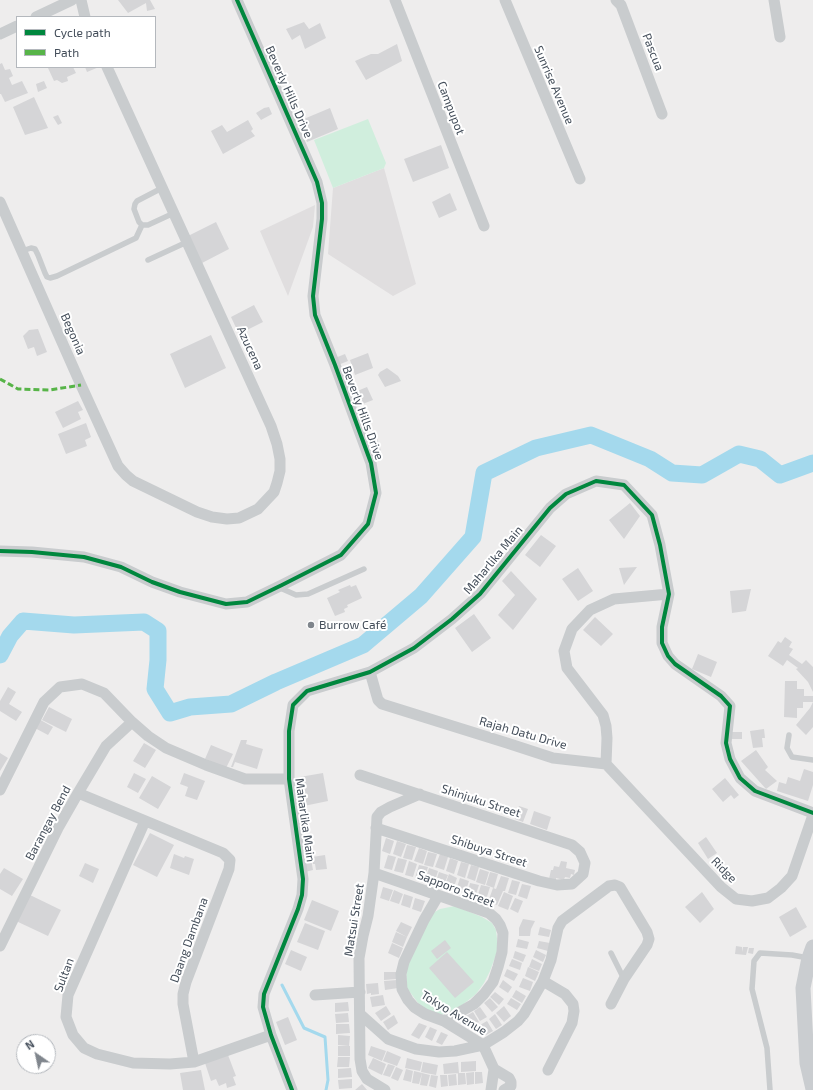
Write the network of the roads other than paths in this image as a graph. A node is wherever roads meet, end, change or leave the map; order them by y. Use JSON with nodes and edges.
{"nodes":[{"id":1,"x":72,"y":0,"type":"edge"},
{"id":2,"x":81,"y":0,"type":"edge"},
{"id":3,"x":237,"y":0,"type":"edge"},
{"id":4,"x":395,"y":0,"type":"edge"},
{"id":5,"x":616,"y":0,"type":"edge"},
{"id":6,"x":774,"y":0,"type":"edge"},
{"id":7,"x":509,"y":1,"type":"edge"},
{"id":8,"x":38,"y":16,"type":"edge"},
{"id":9,"x":85,"y":16,"type":"edge"},
{"id":10,"x":16,"y":26,"type":"edge"},
{"id":11,"x":0,"y":34,"type":"edge"},
{"id":12,"x":780,"y":37,"type":"dead end"},
{"id":13,"x":107,"y":68,"type":"edge"},
{"id":14,"x":662,"y":114,"type":"dead end"},
{"id":15,"x":580,"y":179,"type":"dead end"},
{"id":16,"x":162,"y":188,"type":"junction"},
{"id":17,"x":0,"y":202,"type":"edge"},
{"id":18,"x":174,"y":213,"type":"junction"},
{"id":19,"x":142,"y":224,"type":"junction"},
{"id":20,"x":484,"y":226,"type":"dead end"},
{"id":21,"x":187,"y":242,"type":"junction"},
{"id":22,"x":22,"y":251,"type":"junction"},
{"id":23,"x":148,"y":260,"type":"dead end"},
{"id":24,"x":126,"y":475,"type":"joint"},
{"id":25,"x":0,"y":551,"type":"edge"},
{"id":26,"x":364,"y":570,"type":"dead end"},
{"id":27,"x":278,"y":587,"type":"junction"},
{"id":28,"x":669,"y":594,"type":"junction"},
{"id":29,"x":370,"y":672,"type":"junction"},
{"id":30,"x":132,"y":722,"type":"junction"},
{"id":31,"x":789,"y":735,"type":"dead end"},
{"id":32,"x":813,"y":760,"type":"edge"},
{"id":33,"x":606,"y":764,"type":"junction"},
{"id":34,"x":360,"y":775,"type":"dead end"},
{"id":35,"x":289,"y":779,"type":"junction"},
{"id":36,"x":0,"y":790,"type":"edge"},
{"id":37,"x":78,"y":793,"type":"junction"},
{"id":38,"x":420,"y":794,"type":"junction"},
{"id":39,"x":813,"y":814,"type":"edge"},
{"id":40,"x":145,"y":821,"type":"junction"},
{"id":41,"x":376,"y":828,"type":"junction"},
{"id":42,"x":585,"y":864,"type":"joint"},
{"id":43,"x":374,"y":873,"type":"junction"},
{"id":44,"x":438,"y":896,"type":"junction"},
{"id":45,"x":0,"y":946,"type":"edge"},
{"id":46,"x":611,"y":953,"type":"dead end"},
{"id":47,"x":811,"y":953,"type":"edge"},
{"id":48,"x":624,"y":979,"type":"junction"},
{"id":49,"x":543,"y":981,"type":"junction"},
{"id":50,"x":360,"y":992,"type":"junction"},
{"id":51,"x":315,"y":995,"type":"dead end"},
{"id":52,"x":611,"y":1004,"type":"dead end"},
{"id":53,"x":360,"y":1014,"type":"junction"},
{"id":54,"x":444,"y":1021,"type":"junction"},
{"id":55,"x":271,"y":1035,"type":"junction"},
{"id":56,"x":483,"y":1045,"type":"junction"},
{"id":57,"x":194,"y":1062,"type":"junction"},
{"id":58,"x":494,"y":1069,"type":"junction"},
{"id":59,"x":548,"y":1070,"type":"dead end"},
{"id":60,"x":813,"y":1089,"type":"edge"},
{"id":61,"x":292,"y":1090,"type":"edge"},
{"id":62,"x":385,"y":1090,"type":"edge"},
{"id":63,"x":491,"y":1090,"type":"edge"},
{"id":64,"x":504,"y":1090,"type":"edge"},
{"id":65,"x":770,"y":1090,"type":"edge"}],
"edges":[{"from":1,"to":8,"type":"street"},
{"from":2,"to":9,"type":"street"},
{"from":3,"to":27,"type":"street","name":"Beverly Hills Drive"},
{"from":4,"to":20,"type":"street","name":"Campupot"},
{"from":5,"to":14,"type":"street","name":"Pascua"},
{"from":6,"to":12,"type":"street"},
{"from":7,"to":15,"type":"street","name":"Sunrise Avenue"},
{"from":10,"to":11,"type":"street"},
{"from":13,"to":16,"type":"street","name":"Azucena"},
{"from":16,"to":18,"type":"street","name":"Azucena"},
{"from":16,"to":19,"type":"lane"},
{"from":17,"to":22,"type":"street","name":"Begonia"},
{"from":18,"to":19,"type":"lane"},
{"from":18,"to":21,"type":"street","name":"Azucena"},
{"from":19,"to":22,"type":"lane"},
{"from":21,"to":23,"type":"lane"},
{"from":21,"to":24,"type":"street","name":"Azucena"},
{"from":22,"to":24,"type":"street","name":"Begonia"},
{"from":25,"to":27,"type":"street","name":"Beverly Hills Drive"},
{"from":26,"to":27,"type":"lane"},
{"from":28,"to":29,"type":"street","name":"Maharlika Main"},
{"from":28,"to":33,"type":"street"},
{"from":28,"to":39,"type":"street","name":"Maharlika Main"},
{"from":29,"to":33,"type":"street","name":"Rajah Datu Drive"},
{"from":29,"to":35,"type":"street","name":"Maharlika Main"},
{"from":30,"to":35,"type":"street"},
{"from":30,"to":36,"type":"street"},
{"from":30,"to":37,"type":"street","name":"Barangay Bend"},
{"from":31,"to":32,"type":"lane"},
{"from":33,"to":39,"type":"street","name":"Ridge"},
{"from":34,"to":38,"type":"street","name":"Shinjuku Street"},
{"from":35,"to":55,"type":"street","name":"Maharlika Main"},
{"from":37,"to":40,"type":"street"},
{"from":37,"to":45,"type":"street","name":"Barangay Bend"},
{"from":38,"to":41,"type":"street","name":"Matsui Street"},
{"from":38,"to":42,"type":"street","name":"Shinjuku Street"},
{"from":40,"to":57,"type":"street","name":"Daang Dambana"},
{"from":40,"to":57,"type":"street","name":"Sultan"},
{"from":41,"to":42,"type":"street","name":"Shibuya Street"},
{"from":41,"to":43,"type":"street","name":"Matsui Street"},
{"from":43,"to":44,"type":"street","name":"Sapporo Street"},
{"from":43,"to":50,"type":"street","name":"Matsui Street"},
{"from":44,"to":54,"type":"street","name":"Tokyo Avenue"},
{"from":44,"to":54,"type":"street","name":"Sapporo Street"},
{"from":46,"to":48,"type":"lane"},
{"from":47,"to":60,"type":"main road"},
{"from":47,"to":65,"type":"lane"},
{"from":48,"to":49,"type":"street"},
{"from":48,"to":52,"type":"street"},
{"from":49,"to":56,"type":"street"},
{"from":49,"to":59,"type":"street"},
{"from":50,"to":51,"type":"street"},
{"from":50,"to":53,"type":"street","name":"Matsui Street"},
{"from":53,"to":56,"type":"street"},
{"from":53,"to":62,"type":"street","name":"Matsui Street"},
{"from":54,"to":56,"type":"street","name":"Tokyo Avenue"},
{"from":55,"to":57,"type":"street","name":"Sultan"},
{"from":55,"to":61,"type":"street","name":"Maharlika Main"},
{"from":56,"to":58,"type":"street","name":"Tokyo Avenue"},
{"from":58,"to":63,"type":"street"},
{"from":58,"to":64,"type":"street"}]}
